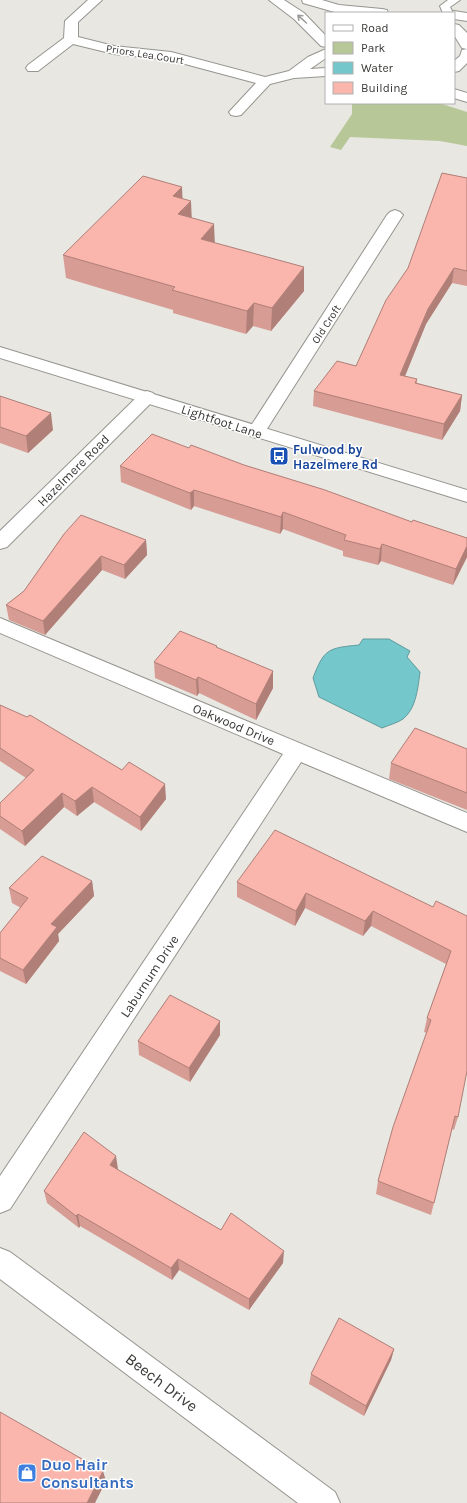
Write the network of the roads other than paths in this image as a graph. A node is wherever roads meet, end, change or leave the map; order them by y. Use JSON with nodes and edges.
{"nodes":[{"id":1,"x":96,"y":0,"type":"edge"},
{"id":2,"x":275,"y":0,"type":"edge"},
{"id":3,"x":308,"y":0,"type":"edge"},
{"id":4,"x":455,"y":0,"type":"edge"},
{"id":5,"x":371,"y":12,"type":"edge"},
{"id":6,"x":448,"y":12,"type":"edge"},
{"id":7,"x":455,"y":15,"type":"edge"},
{"id":8,"x":467,"y":17,"type":"edge"},
{"id":9,"x":455,"y":29,"type":"edge"},
{"id":10,"x":72,"y":39,"type":"junction"},
{"id":11,"x":325,"y":42,"type":"edge"},
{"id":12,"x":467,"y":52,"type":"edge"},
{"id":13,"x":325,"y":54,"type":"edge"},
{"id":14,"x":455,"y":67,"type":"edge"},
{"id":15,"x":33,"y":68,"type":"dead end"},
{"id":16,"x":325,"y":72,"type":"edge"},
{"id":17,"x":294,"y":74,"type":"junction"},
{"id":18,"x":467,"y":75,"type":"edge"},
{"id":19,"x":265,"y":81,"type":"junction"},
{"id":20,"x":455,"y":93,"type":"edge"},
{"id":21,"x":467,"y":98,"type":"edge"},
{"id":22,"x":236,"y":112,"type":"dead end"},
{"id":23,"x":395,"y":215,"type":"dead end"},
{"id":24,"x":0,"y":352,"type":"edge"},
{"id":25,"x":146,"y":397,"type":"junction"},
{"id":26,"x":256,"y":432,"type":"junction"},
{"id":27,"x":467,"y":496,"type":"edge"},
{"id":28,"x":0,"y":542,"type":"edge"},
{"id":29,"x":0,"y":625,"type":"edge"},
{"id":30,"x":297,"y":751,"type":"junction"},
{"id":31,"x":467,"y":823,"type":"edge"},
{"id":32,"x":0,"y":1200,"type":"edge"},
{"id":33,"x":0,"y":1262,"type":"edge"},
{"id":34,"x":324,"y":1503,"type":"edge"}],
"edges":[{"from":1,"to":10,"type":"street"},
{"from":11,"to":2,"type":"street","one_way":true},
{"from":3,"to":5,"type":"street"},
{"from":4,"to":6,"type":"lane"},
{"from":7,"to":8,"type":"street"},
{"from":9,"to":12,"type":"street"},
{"from":10,"to":15,"type":"street"},
{"from":10,"to":19,"type":"street","name":"Priors Lea Court"},
{"from":12,"to":14,"type":"street"},
{"from":12,"to":18,"type":"street"},
{"from":13,"to":17,"type":"street","name":"Priors Lea Court"},
{"from":16,"to":17,"type":"street","name":"Priors Lea Court"},
{"from":17,"to":19,"type":"street","name":"Priors Lea Court"},
{"from":19,"to":22,"type":"street"},
{"from":20,"to":21,"type":"street"},
{"from":23,"to":26,"type":"street","name":"Old Croft"},
{"from":24,"to":25,"type":"street","name":"Lightfoot Lane"},
{"from":25,"to":26,"type":"street","name":"Lightfoot Lane"},
{"from":25,"to":28,"type":"street","name":"Hazelmere Road"},
{"from":26,"to":27,"type":"street","name":"Lightfoot Lane"},
{"from":29,"to":30,"type":"street","name":"Oakwood Drive"},
{"from":30,"to":31,"type":"street","name":"Oakwood Drive"},
{"from":30,"to":32,"type":"street","name":"Laburnum Drive"},
{"from":33,"to":34,"type":"street","name":"Beech Drive"}]}
